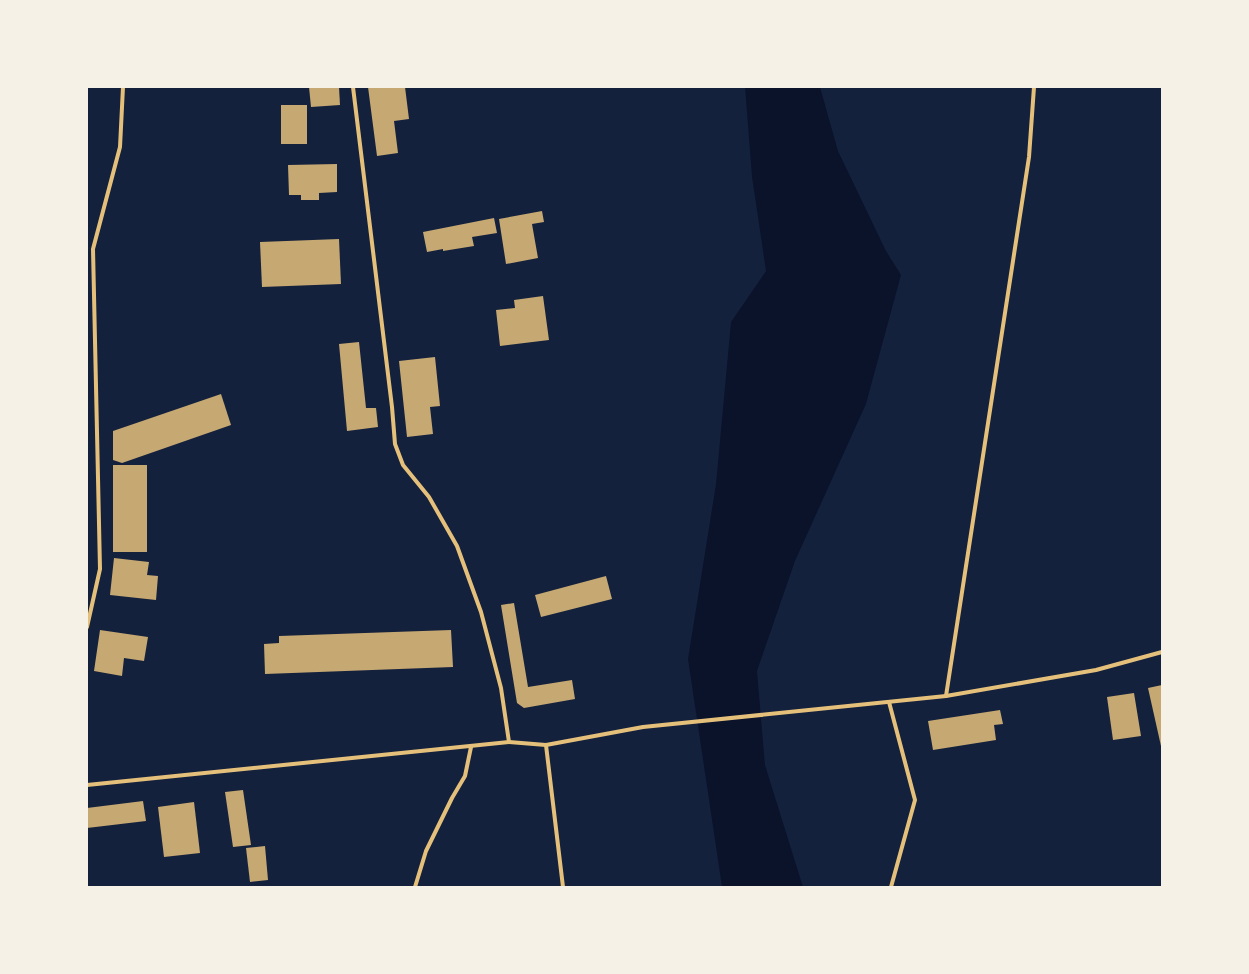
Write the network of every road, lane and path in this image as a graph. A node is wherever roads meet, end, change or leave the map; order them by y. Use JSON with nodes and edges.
{"nodes":[{"id":1,"x":123,"y":87,"type":"edge"},
{"id":2,"x":353,"y":87,"type":"edge"},
{"id":3,"x":1034,"y":87,"type":"edge"},
{"id":4,"x":87,"y":627,"type":"edge"},
{"id":5,"x":1162,"y":652,"type":"edge"},
{"id":6,"x":946,"y":696,"type":"junction"},
{"id":7,"x":889,"y":702,"type":"junction"},
{"id":8,"x":509,"y":742,"type":"junction"},
{"id":9,"x":546,"y":744,"type":"junction"},
{"id":10,"x":471,"y":747,"type":"junction"},
{"id":11,"x":87,"y":785,"type":"edge"},
{"id":12,"x":415,"y":887,"type":"edge"},
{"id":13,"x":563,"y":887,"type":"edge"},
{"id":14,"x":891,"y":887,"type":"edge"}],
"edges":[{"from":1,"to":4,"type":"street"},
{"from":2,"to":8,"type":"street"},
{"from":3,"to":6,"type":"street"},
{"from":5,"to":6,"type":"street"},
{"from":6,"to":7,"type":"street"},
{"from":7,"to":9,"type":"street"},
{"from":7,"to":14,"type":"street"},
{"from":8,"to":9,"type":"street"},
{"from":8,"to":10,"type":"street"},
{"from":9,"to":13,"type":"street"},
{"from":10,"to":11,"type":"street"},
{"from":10,"to":12,"type":"street"}]}
